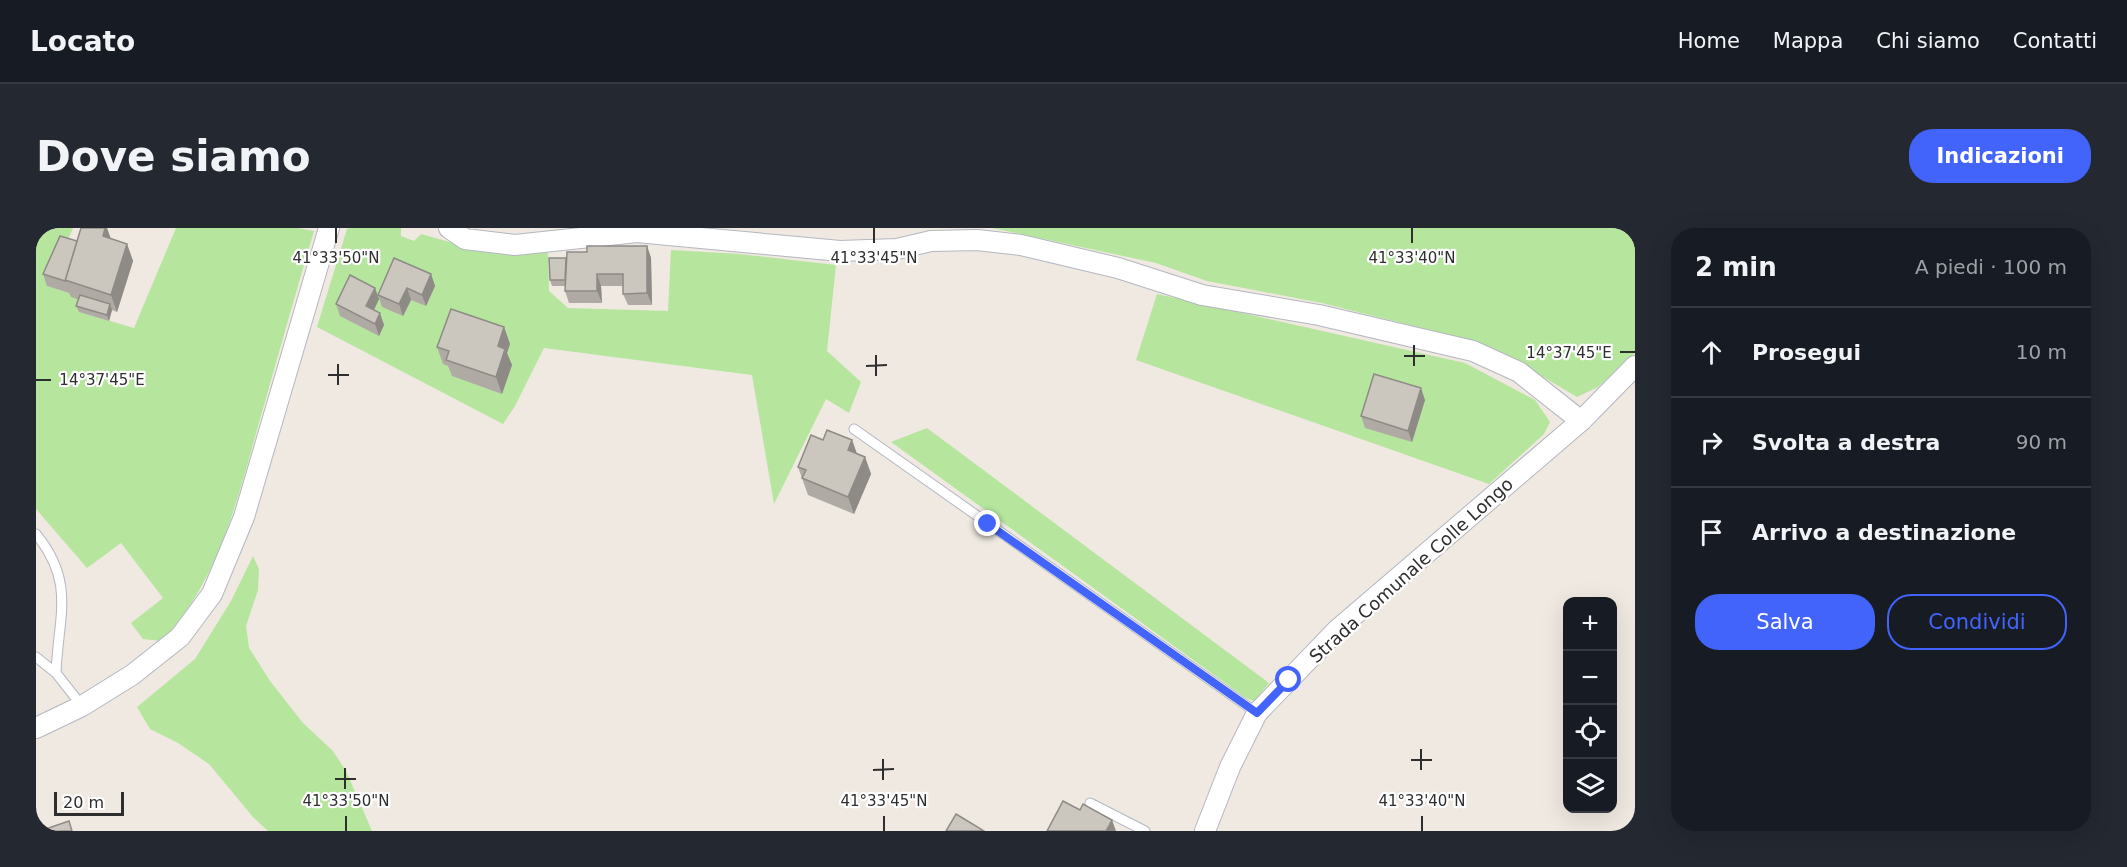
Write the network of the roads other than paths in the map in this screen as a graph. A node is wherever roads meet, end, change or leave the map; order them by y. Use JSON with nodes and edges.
{"nodes":[{"id":1,"x":328,"y":228,"type":"edge"},
{"id":2,"x":449,"y":228,"type":"edge"},
{"id":3,"x":1635,"y":366,"type":"edge"},
{"id":4,"x":1581,"y":421,"type":"junction"},
{"id":5,"x":854,"y":429,"type":"dead end"},
{"id":6,"x":36,"y":534,"type":"edge"},
{"id":7,"x":36,"y":657,"type":"edge"},
{"id":8,"x":56,"y":673,"type":"junction"},
{"id":9,"x":82,"y":706,"type":"junction"},
{"id":10,"x":1257,"y":713,"type":"junction"},
{"id":11,"x":36,"y":728,"type":"edge"},
{"id":12,"x":1090,"y":803,"type":"dead end"},
{"id":13,"x":1145,"y":831,"type":"edge"},
{"id":14,"x":1205,"y":831,"type":"edge"}],
"edges":[{"from":1,"to":9,"type":"street"},
{"from":2,"to":4,"type":"street"},
{"from":3,"to":4,"type":"street","name":"Strada Comunale Colle Longo"},
{"from":4,"to":10,"type":"street","name":"Strada Comunale Colle Longo"},
{"from":5,"to":10,"type":"lane"},
{"from":6,"to":8,"type":"lane"},
{"from":7,"to":8,"type":"lane"},
{"from":8,"to":9,"type":"lane"},
{"from":9,"to":11,"type":"street"},
{"from":10,"to":14,"type":"street","name":"Strada Comunale Colle Longo"},
{"from":12,"to":13,"type":"lane"}]}
